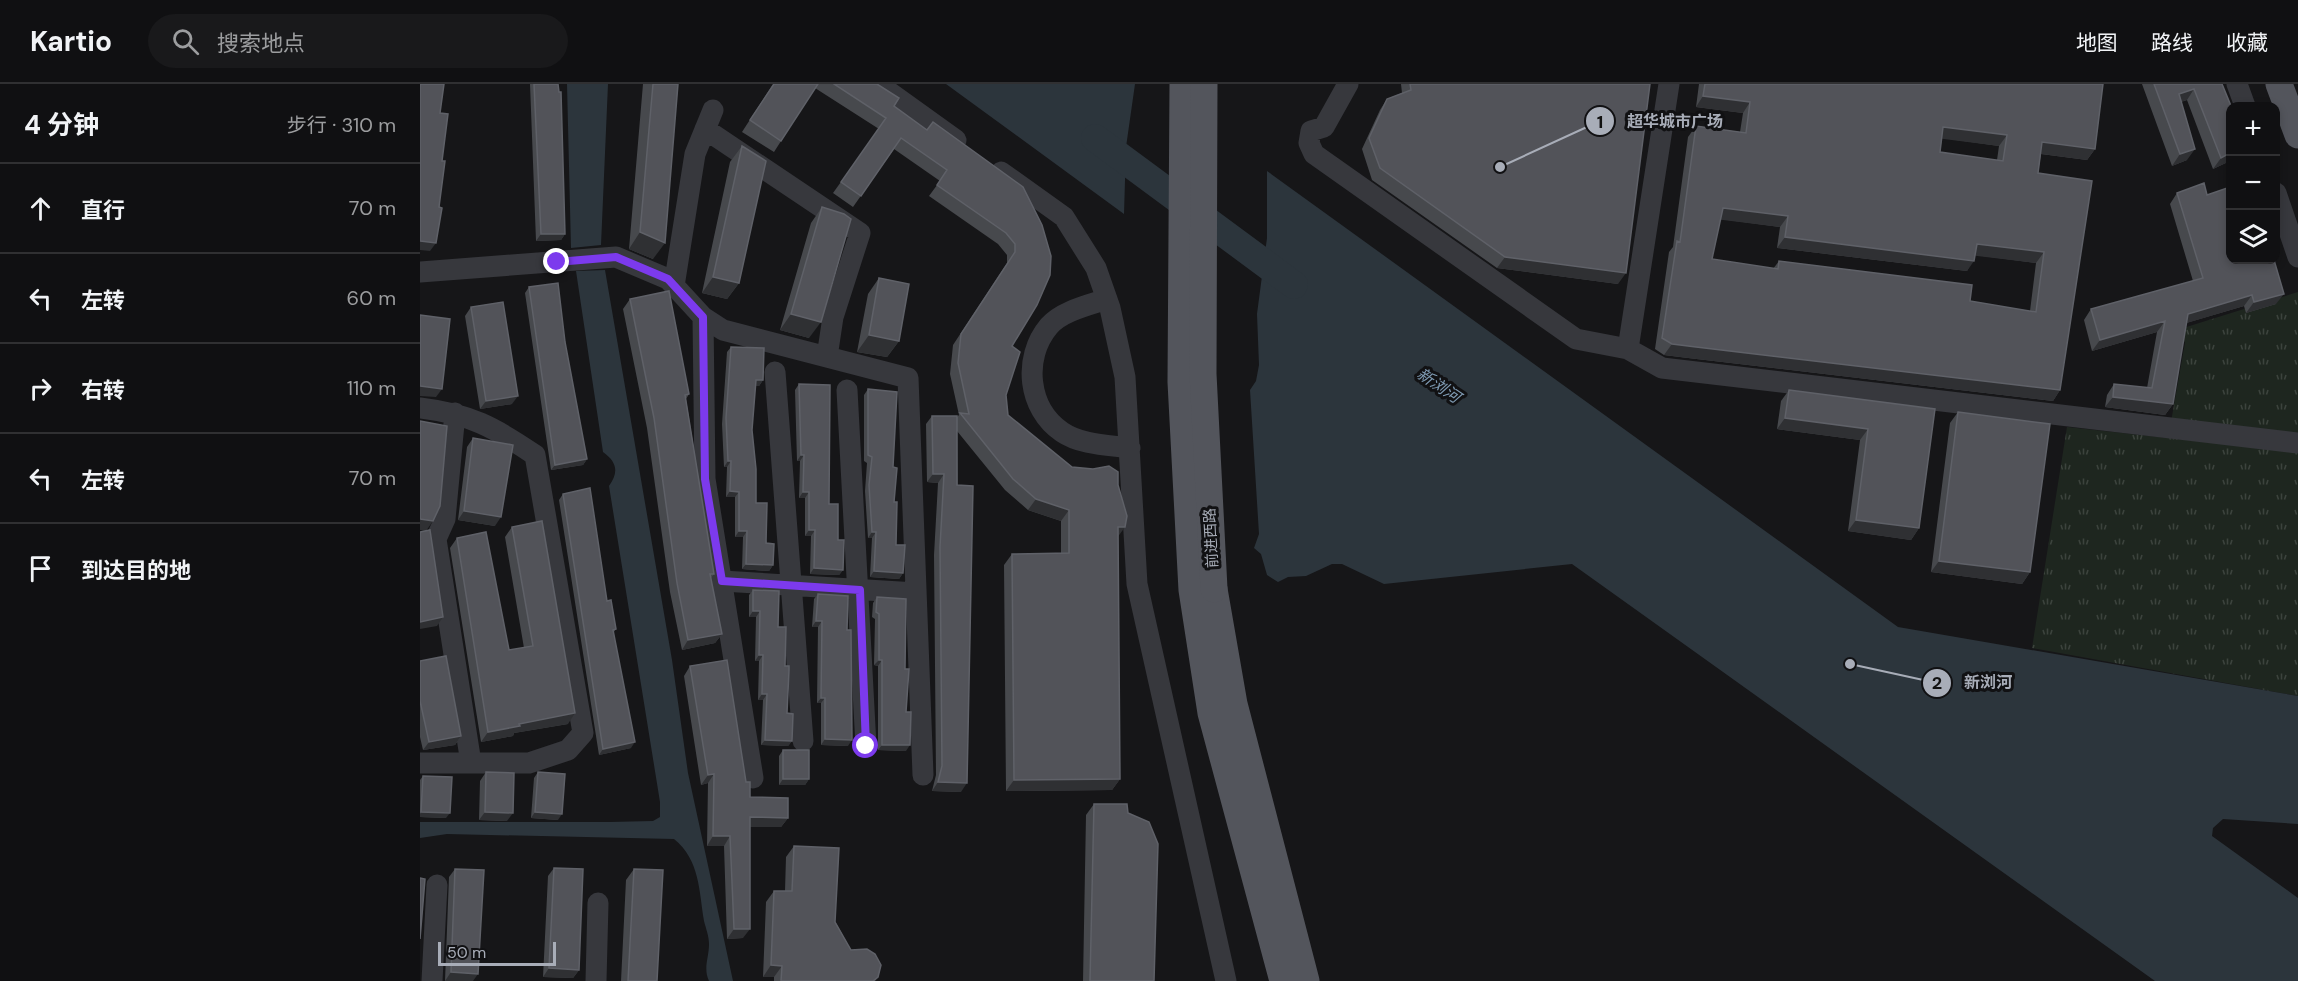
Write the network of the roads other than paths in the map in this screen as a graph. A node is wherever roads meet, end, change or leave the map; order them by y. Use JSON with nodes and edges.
{"nodes":[{"id":1,"x":878,"y":84,"type":"edge"},
{"id":2,"x":1183,"y":84,"type":"edge"},
{"id":3,"x":1204,"y":84,"type":"edge"},
{"id":4,"x":1348,"y":84,"type":"edge"},
{"id":5,"x":1669,"y":84,"type":"edge"},
{"id":6,"x":2237,"y":84,"type":"edge"},
{"id":7,"x":2279,"y":84,"type":"edge"},
{"id":8,"x":2244,"y":102,"type":"edge"},
{"id":9,"x":2298,"y":135,"type":"edge"},
{"id":10,"x":2280,"y":205,"type":"edge"},
{"id":11,"x":2298,"y":257,"type":"edge"},
{"id":12,"x":420,"y":272,"type":"edge"},
{"id":13,"x":674,"y":286,"type":"junction"},
{"id":14,"x":1107,"y":299,"type":"junction"},
{"id":15,"x":703,"y":317,"type":"junction"},
{"id":16,"x":1628,"y":349,"type":"junction"},
{"id":17,"x":827,"y":357,"type":"junction"},
{"id":18,"x":775,"y":372,"type":"dead end"},
{"id":19,"x":847,"y":390,"type":"dead end"},
{"id":20,"x":420,"y":408,"type":"edge"},
{"id":21,"x":455,"y":412,"type":"junction"},
{"id":22,"x":2298,"y":442,"type":"edge"},
{"id":23,"x":1130,"y":448,"type":"junction"},
{"id":24,"x":722,"y":581,"type":"junction"},
{"id":25,"x":790,"y":585,"type":"junction"},
{"id":26,"x":1203,"y":589,"type":"junction"},
{"id":27,"x":860,"y":590,"type":"junction"},
{"id":28,"x":916,"y":593,"type":"junction"},
{"id":29,"x":803,"y":741,"type":"dead end"},
{"id":30,"x":866,"y":746,"type":"dead end"},
{"id":31,"x":420,"y":763,"type":"edge"},
{"id":32,"x":471,"y":763,"type":"junction"},
{"id":33,"x":924,"y":775,"type":"dead end"},
{"id":34,"x":753,"y":778,"type":"dead end"},
{"id":35,"x":437,"y":885,"type":"dead end"},
{"id":36,"x":598,"y":903,"type":"dead end"},
{"id":37,"x":432,"y":981,"type":"edge"},
{"id":38,"x":596,"y":981,"type":"edge"},
{"id":39,"x":1226,"y":981,"type":"edge"},
{"id":40,"x":1283,"y":981,"type":"edge"},
{"id":41,"x":1306,"y":981,"type":"edge"}],
"edges":[{"from":1,"to":14,"type":"street"},
{"from":2,"to":26,"type":"main road","name":"前进西路"},
{"from":3,"to":26,"type":"main road","name":"前进西路","bridge":true},
{"from":4,"to":16,"type":"street"},
{"from":5,"to":16,"type":"street"},
{"from":6,"to":8,"type":"street"},
{"from":7,"to":9,"type":"main road"},
{"from":10,"to":11,"type":"street"},
{"from":12,"to":13,"type":"street"},
{"from":13,"to":15,"type":"street"},
{"from":13,"to":17,"type":"street"},
{"from":14,"to":23,"type":"street"},
{"from":14,"to":23,"type":"street"},
{"from":15,"to":17,"type":"street"},
{"from":15,"to":24,"type":"street"},
{"from":16,"to":22,"type":"street"},
{"from":17,"to":28,"type":"street"},
{"from":18,"to":25,"type":"street"},
{"from":19,"to":27,"type":"street"},
{"from":20,"to":21,"type":"street"},
{"from":21,"to":32,"type":"street"},
{"from":21,"to":32,"type":"street"},
{"from":23,"to":39,"type":"street"},
{"from":24,"to":25,"type":"street"},
{"from":24,"to":34,"type":"street"},
{"from":25,"to":27,"type":"street"},
{"from":25,"to":29,"type":"street"},
{"from":26,"to":40,"type":"main road","name":"前进西路"},
{"from":26,"to":41,"type":"main road","name":"前进西路"},
{"from":27,"to":28,"type":"street"},
{"from":27,"to":30,"type":"street"},
{"from":28,"to":33,"type":"street"},
{"from":31,"to":32,"type":"street"},
{"from":35,"to":37,"type":"street"},
{"from":36,"to":38,"type":"street"}]}
